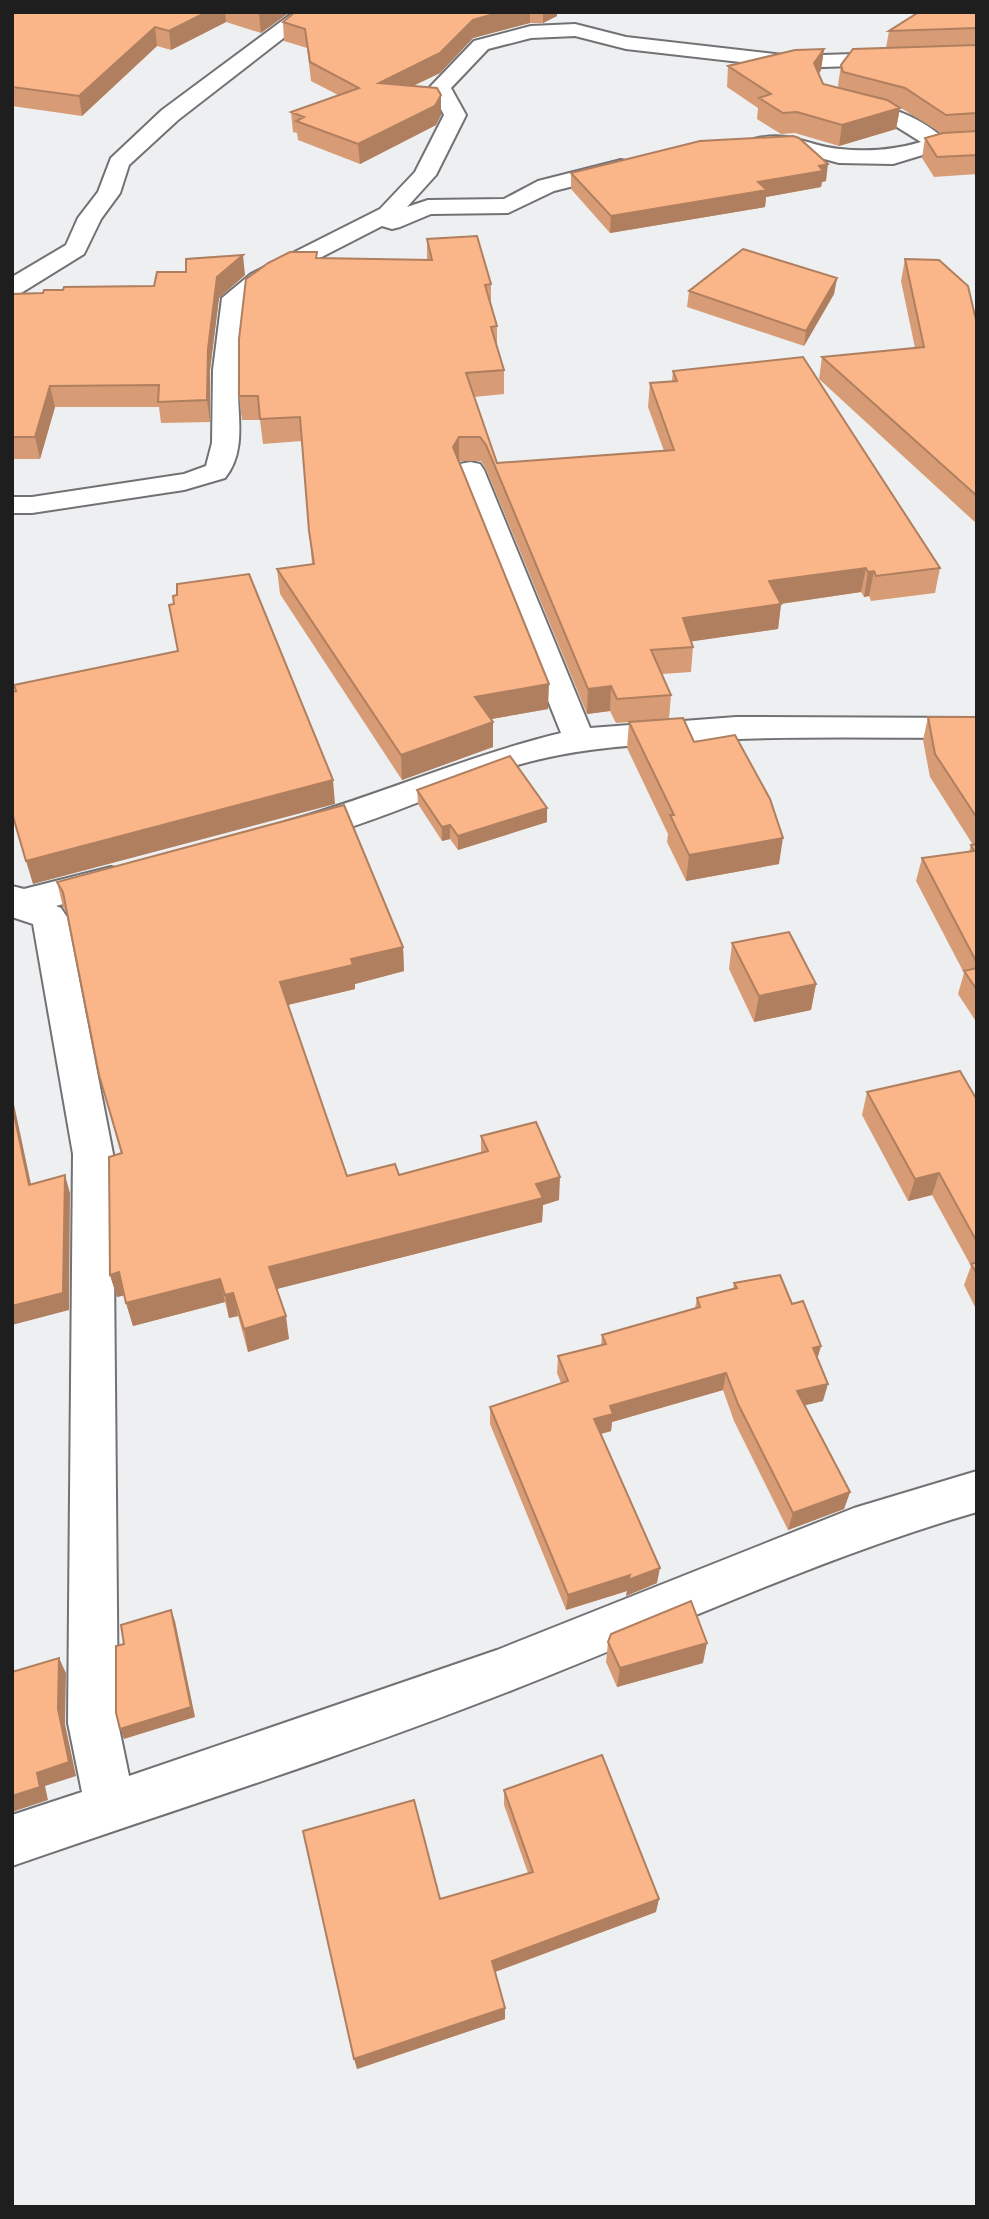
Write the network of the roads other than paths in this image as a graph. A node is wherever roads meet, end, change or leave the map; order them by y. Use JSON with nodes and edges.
{"nodes":[{"id":1,"x":307,"y":12,"type":"edge"},
{"id":2,"x":571,"y":21,"type":"edge"},
{"id":3,"x":977,"y":56,"type":"edge"},
{"id":4,"x":843,"y":61,"type":"junction"},
{"id":5,"x":977,"y":141,"type":"edge"},
{"id":6,"x":937,"y":144,"type":"junction"},
{"id":7,"x":737,"y":147,"type":"edge"},
{"id":8,"x":638,"y":163,"type":"edge"},
{"id":9,"x":379,"y":219,"type":"junction"},
{"id":10,"x":12,"y":288,"type":"edge"},
{"id":11,"x":470,"y":470,"type":"dead end"},
{"id":12,"x":12,"y":505,"type":"edge"},
{"id":13,"x":977,"y":729,"type":"edge"},
{"id":14,"x":579,"y":739,"type":"junction"},
{"id":15,"x":267,"y":838,"type":"edge"},
{"id":16,"x":136,"y":872,"type":"edge"},
{"id":17,"x":14,"y":902,"type":"edge"},
{"id":18,"x":977,"y":1492,"type":"edge"},
{"id":19,"x":110,"y":1807,"type":"junction"},
{"id":20,"x":12,"y":1841,"type":"edge"}],
"edges":[{"from":1,"to":10,"type":"street"},
{"from":2,"to":4,"type":"street"},
{"from":2,"to":9,"type":"street"},
{"from":3,"to":4,"type":"street"},
{"from":4,"to":6,"type":"street"},
{"from":5,"to":6,"type":"street"},
{"from":6,"to":7,"type":"street"},
{"from":8,"to":9,"type":"street"},
{"from":9,"to":12,"type":"street"},
{"from":11,"to":14,"type":"street"},
{"from":13,"to":14,"type":"street"},
{"from":14,"to":15,"type":"street"},
{"from":16,"to":17,"type":"street"},
{"from":17,"to":19,"type":"street"},
{"from":18,"to":19,"type":"street"},
{"from":19,"to":20,"type":"street"}]}
